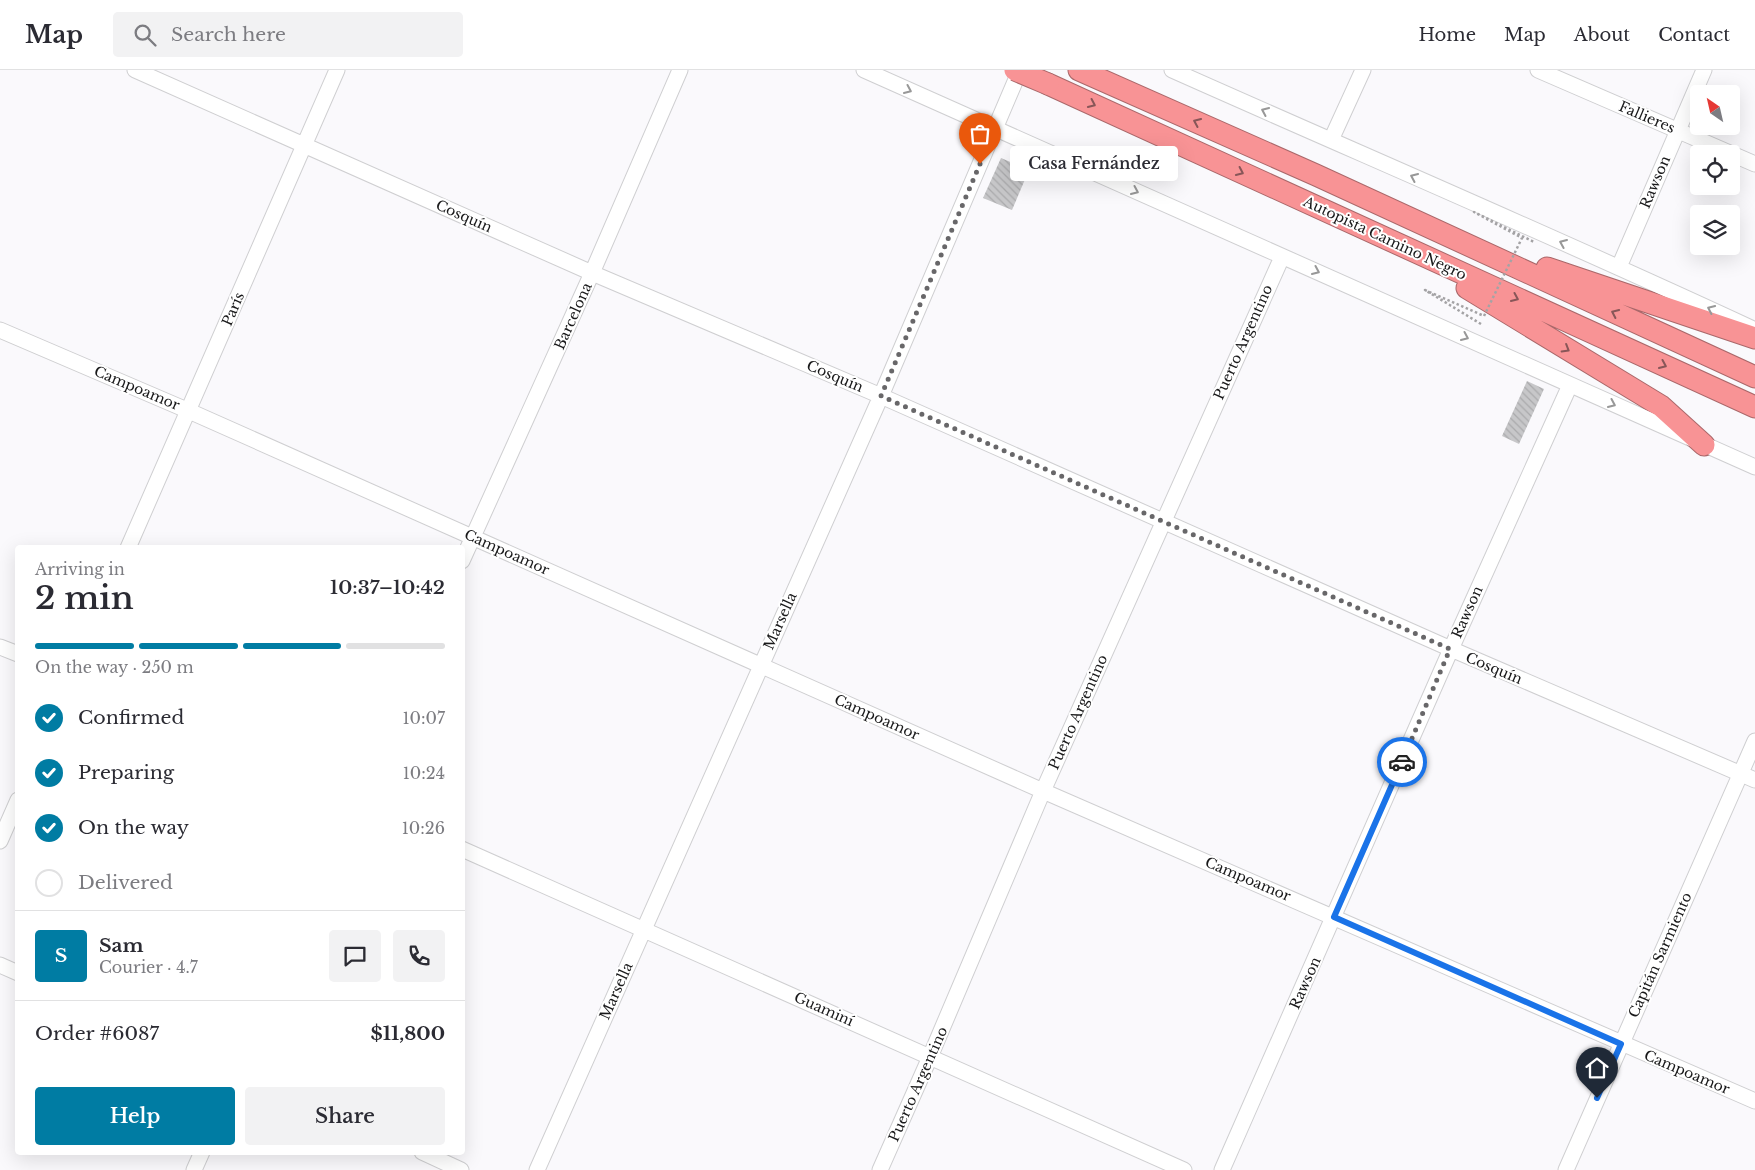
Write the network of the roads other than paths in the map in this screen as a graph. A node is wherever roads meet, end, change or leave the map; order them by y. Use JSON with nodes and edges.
{"nodes":[{"id":1,"x":135,"y":70,"type":"edge"},
{"id":2,"x":336,"y":70,"type":"edge"},
{"id":3,"x":680,"y":70,"type":"edge"},
{"id":4,"x":864,"y":70,"type":"edge"},
{"id":5,"x":1015,"y":70,"type":"edge"},
{"id":6,"x":1020,"y":70,"type":"edge"},
{"id":7,"x":1079,"y":70,"type":"edge"},
{"id":8,"x":1172,"y":70,"type":"edge"},
{"id":9,"x":1364,"y":70,"type":"edge"},
{"id":10,"x":1538,"y":70,"type":"edge"},
{"id":11,"x":1704,"y":70,"type":"edge"},
{"id":12,"x":995,"y":128,"type":"junction"},
{"id":13,"x":1678,"y":130,"type":"junction"},
{"id":14,"x":1331,"y":140,"type":"junction"},
{"id":15,"x":304,"y":144,"type":"junction"},
{"id":16,"x":1755,"y":164,"type":"edge"},
{"id":17,"x":1316,"y":175,"type":"junction"},
{"id":18,"x":1390,"y":241,"type":"junction"},
{"id":19,"x":1282,"y":257,"type":"junction"},
{"id":20,"x":1619,"y":267,"type":"junction"},
{"id":21,"x":592,"y":273,"type":"junction"},
{"id":22,"x":0,"y":330,"type":"edge"},
{"id":23,"x":1755,"y":330,"type":"edge"},
{"id":24,"x":1755,"y":338,"type":"edge"},
{"id":25,"x":1755,"y":377,"type":"edge"},
{"id":26,"x":1570,"y":385,"type":"junction"},
{"id":27,"x":881,"y":396,"type":"junction"},
{"id":28,"x":1755,"y":407,"type":"edge"},
{"id":29,"x":189,"y":411,"type":"junction"},
{"id":30,"x":1704,"y":444,"type":"junction"},
{"id":31,"x":1755,"y":467,"type":"edge"},
{"id":32,"x":1163,"y":520,"type":"junction"},
{"id":33,"x":473,"y":537,"type":"junction"},
{"id":34,"x":129,"y":545,"type":"edge"},
{"id":35,"x":465,"y":554,"type":"edge"},
{"id":36,"x":0,"y":647,"type":"edge"},
{"id":37,"x":1450,"y":649,"type":"junction"},
{"id":38,"x":15,"y":653,"type":"edge"},
{"id":39,"x":761,"y":665,"type":"junction"},
{"id":40,"x":1755,"y":741,"type":"edge"},
{"id":41,"x":1741,"y":774,"type":"junction"},
{"id":42,"x":1755,"y":780,"type":"edge"},
{"id":43,"x":1043,"y":791,"type":"junction"},
{"id":44,"x":15,"y":807,"type":"edge"},
{"id":45,"x":0,"y":841,"type":"edge"},
{"id":46,"x":465,"y":850,"type":"edge"},
{"id":47,"x":1334,"y":917,"type":"junction"},
{"id":48,"x":644,"y":928,"type":"junction"},
{"id":49,"x":0,"y":965,"type":"edge"},
{"id":50,"x":15,"y":972,"type":"edge"},
{"id":51,"x":1621,"y":1044,"type":"junction"},
{"id":52,"x":930,"y":1057,"type":"junction"},
{"id":53,"x":1755,"y":1101,"type":"edge"},
{"id":54,"x":201,"y":1155,"type":"edge"},
{"id":55,"x":428,"y":1155,"type":"edge"},
{"id":56,"x":194,"y":1170,"type":"edge"},
{"id":57,"x":461,"y":1170,"type":"edge"},
{"id":58,"x":537,"y":1170,"type":"edge"},
{"id":59,"x":880,"y":1170,"type":"edge"},
{"id":60,"x":1184,"y":1170,"type":"edge"},
{"id":61,"x":1222,"y":1170,"type":"edge"},
{"id":62,"x":1566,"y":1170,"type":"edge"}],
"edges":[{"from":1,"to":15,"type":"street","name":"Cosquín"},
{"from":2,"to":15,"type":"street","name":"París"},
{"from":3,"to":21,"type":"street","name":"Barcelona"},
{"from":4,"to":12,"type":"street","one_way":true},
{"from":5,"to":18,"type":"highway","name":"Autopista Camino Negro","one_way":true,"bridge":true},
{"from":6,"to":12,"type":"street","name":"Marsella"},
{"from":17,"to":7,"type":"highway","name":"Autopista Camino Negro","one_way":true},
{"from":14,"to":8,"type":"street","one_way":true},
{"from":9,"to":14,"type":"street"},
{"from":10,"to":13,"type":"street","name":"Fallieres"},
{"from":11,"to":13,"type":"street","name":"Rawson"},
{"from":12,"to":19,"type":"street","one_way":true},
{"from":12,"to":27,"type":"street","name":"Marsella"},
{"from":13,"to":16,"type":"street","name":"Fallieres"},
{"from":13,"to":20,"type":"street","name":"Rawson"},
{"from":20,"to":14,"type":"street","one_way":true},
{"from":15,"to":21,"type":"street","name":"Cosquín"},
{"from":15,"to":29,"type":"street","name":"París"},
{"from":17,"to":24,"type":"highway"},
{"from":25,"to":17,"type":"highway","name":"Autopista Camino Negro","one_way":true},
{"from":18,"to":28,"type":"highway","name":"Autopista Camino Negro","one_way":true},
{"from":18,"to":30,"type":"highway","one_way":true},
{"from":19,"to":26,"type":"street","one_way":true},
{"from":19,"to":32,"type":"street","name":"Puerto Argentino"},
{"from":23,"to":20,"type":"street","one_way":true},
{"from":21,"to":27,"type":"street","name":"Cosquín"},
{"from":21,"to":33,"type":"street","name":"Barcelona"},
{"from":22,"to":29,"type":"street","name":"Campoamor"},
{"from":26,"to":30,"type":"street","one_way":true},
{"from":26,"to":37,"type":"street","name":"Rawson"},
{"from":27,"to":32,"type":"street","name":"Cosquín"},
{"from":27,"to":39,"type":"street","name":"Marsella"},
{"from":29,"to":33,"type":"street","name":"Campoamor"},
{"from":29,"to":34,"type":"street","name":"París"},
{"from":30,"to":31,"type":"street"},
{"from":32,"to":37,"type":"street","name":"Cosquín"},
{"from":32,"to":43,"type":"street","name":"Puerto Argentino"},
{"from":33,"to":35,"type":"street","name":"Barcelona"},
{"from":33,"to":39,"type":"street","name":"Campoamor"},
{"from":36,"to":38,"type":"street"},
{"from":37,"to":41,"type":"street","name":"Cosquín"},
{"from":37,"to":47,"type":"street","name":"Rawson"},
{"from":39,"to":43,"type":"street","name":"Campoamor"},
{"from":39,"to":48,"type":"street","name":"Marsella"},
{"from":40,"to":41,"type":"street","name":"Capitán Sarmiento"},
{"from":41,"to":42,"type":"street","name":"Cosquín"},
{"from":41,"to":51,"type":"street","name":"Capitán Sarmiento"},
{"from":43,"to":47,"type":"street","name":"Campoamor"},
{"from":43,"to":52,"type":"street","name":"Puerto Argentino"},
{"from":44,"to":45,"type":"street"},
{"from":46,"to":48,"type":"street","name":"Guaminí"},
{"from":47,"to":51,"type":"street","name":"Campoamor"},
{"from":47,"to":61,"type":"street","name":"Rawson"},
{"from":48,"to":52,"type":"street","name":"Guaminí"},
{"from":48,"to":58,"type":"street","name":"Marsella"},
{"from":49,"to":50,"type":"street"},
{"from":51,"to":53,"type":"street","name":"Campoamor"},
{"from":51,"to":62,"type":"street","name":"Capitán Sarmiento"},
{"from":52,"to":59,"type":"street","name":"Puerto Argentino"},
{"from":52,"to":60,"type":"street","name":"Guaminí"},
{"from":54,"to":56,"type":"street"},
{"from":55,"to":57,"type":"street"}]}
